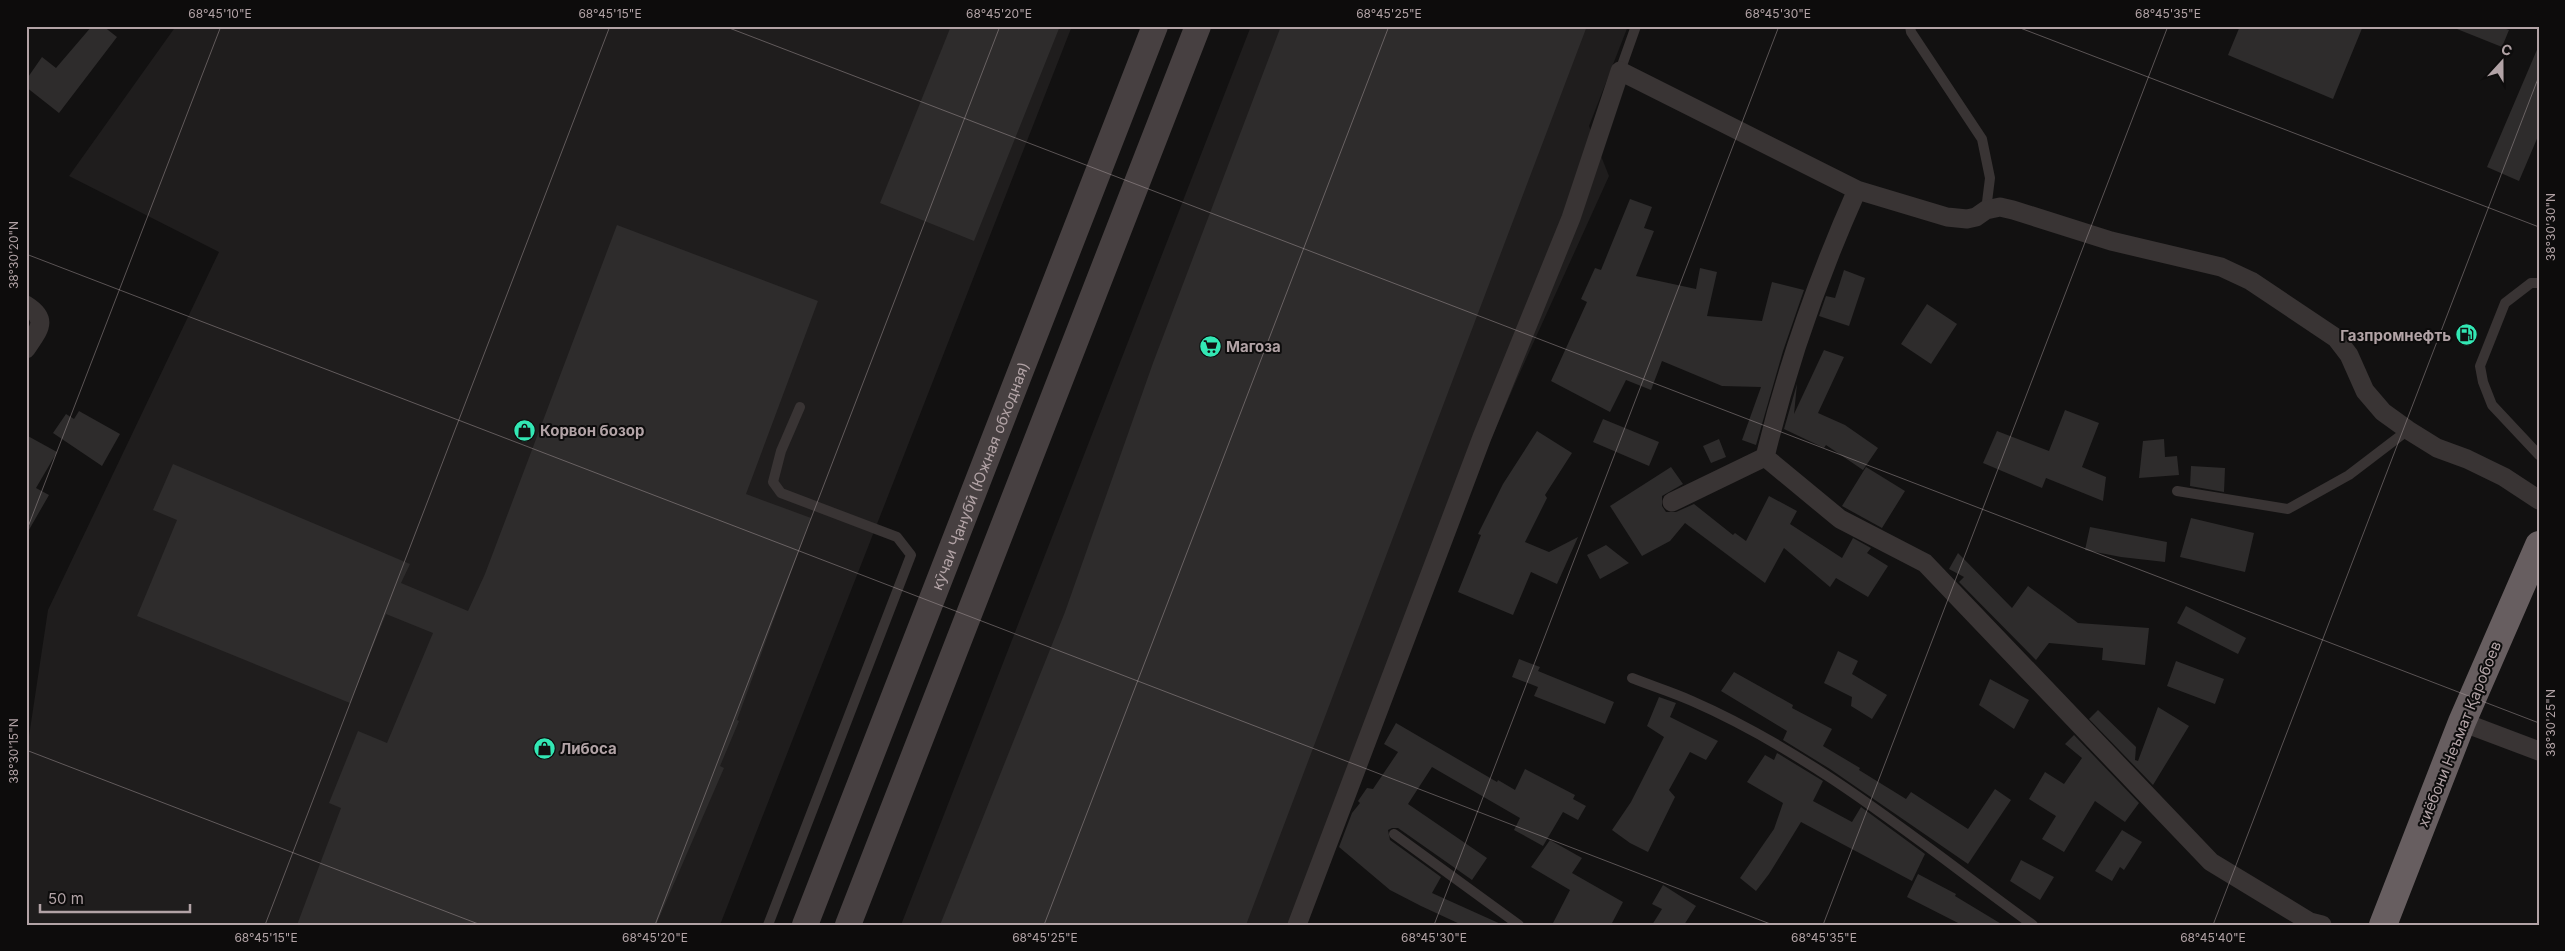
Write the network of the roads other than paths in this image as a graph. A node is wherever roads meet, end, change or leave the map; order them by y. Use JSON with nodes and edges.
{"nodes":[{"id":1,"x":1155,"y":26,"type":"edge"},
{"id":2,"x":1198,"y":26,"type":"edge"},
{"id":3,"x":1636,"y":26,"type":"edge"},
{"id":4,"x":1910,"y":26,"type":"edge"},
{"id":5,"x":1620,"y":70,"type":"junction"},
{"id":6,"x":1857,"y":190,"type":"junction"},
{"id":7,"x":1986,"y":210,"type":"junction"},
{"id":8,"x":2539,"y":283,"type":"edge"},
{"id":9,"x":26,"y":306,"type":"edge"},
{"id":10,"x":26,"y":349,"type":"edge"},
{"id":11,"x":800,"y":407,"type":"dead end"},
{"id":12,"x":2408,"y":430,"type":"junction"},
{"id":13,"x":2539,"y":455,"type":"edge"},
{"id":14,"x":1765,"y":457,"type":"junction"},
{"id":15,"x":2177,"y":491,"type":"dead end"},
{"id":16,"x":2539,"y":500,"type":"edge"},
{"id":17,"x":1672,"y":502,"type":"dead end"},
{"id":18,"x":2539,"y":545,"type":"edge"},
{"id":19,"x":1632,"y":678,"type":"dead end"},
{"id":20,"x":2462,"y":722,"type":"junction"},
{"id":21,"x":2539,"y":751,"type":"edge"},
{"id":22,"x":1394,"y":834,"type":"dead end"},
{"id":23,"x":768,"y":925,"type":"edge"},
{"id":24,"x":805,"y":925,"type":"edge"},
{"id":25,"x":848,"y":925,"type":"edge"},
{"id":26,"x":1297,"y":925,"type":"edge"},
{"id":27,"x":1518,"y":925,"type":"edge"},
{"id":28,"x":2033,"y":925,"type":"edge"},
{"id":29,"x":2322,"y":925,"type":"edge"},
{"id":30,"x":2383,"y":925,"type":"edge"}],
"edges":[{"from":1,"to":24,"type":"main road","name":"кӯчаи Ҷанубӣ (Южная обходная)"},
{"from":2,"to":25,"type":"main road"},
{"from":3,"to":5,"type":"lane"},
{"from":4,"to":7,"type":"lane"},
{"from":5,"to":6,"type":"street"},
{"from":5,"to":26,"type":"street"},
{"from":6,"to":7,"type":"street"},
{"from":6,"to":14,"type":"street"},
{"from":7,"to":12,"type":"street"},
{"from":8,"to":13,"type":"lane"},
{"from":9,"to":10,"type":"street"},
{"from":11,"to":23,"type":"lane"},
{"from":12,"to":15,"type":"lane"},
{"from":12,"to":16,"type":"street"},
{"from":14,"to":17,"type":"street"},
{"from":14,"to":29,"type":"street"},
{"from":18,"to":20,"type":"highway","name":"хиёбони Неъмат Қаробоев"},
{"from":19,"to":28,"type":"lane"},
{"from":20,"to":21,"type":"street"},
{"from":20,"to":30,"type":"highway","name":"хиёбони Неъмат Қаробоев"},
{"from":22,"to":27,"type":"lane"}]}
